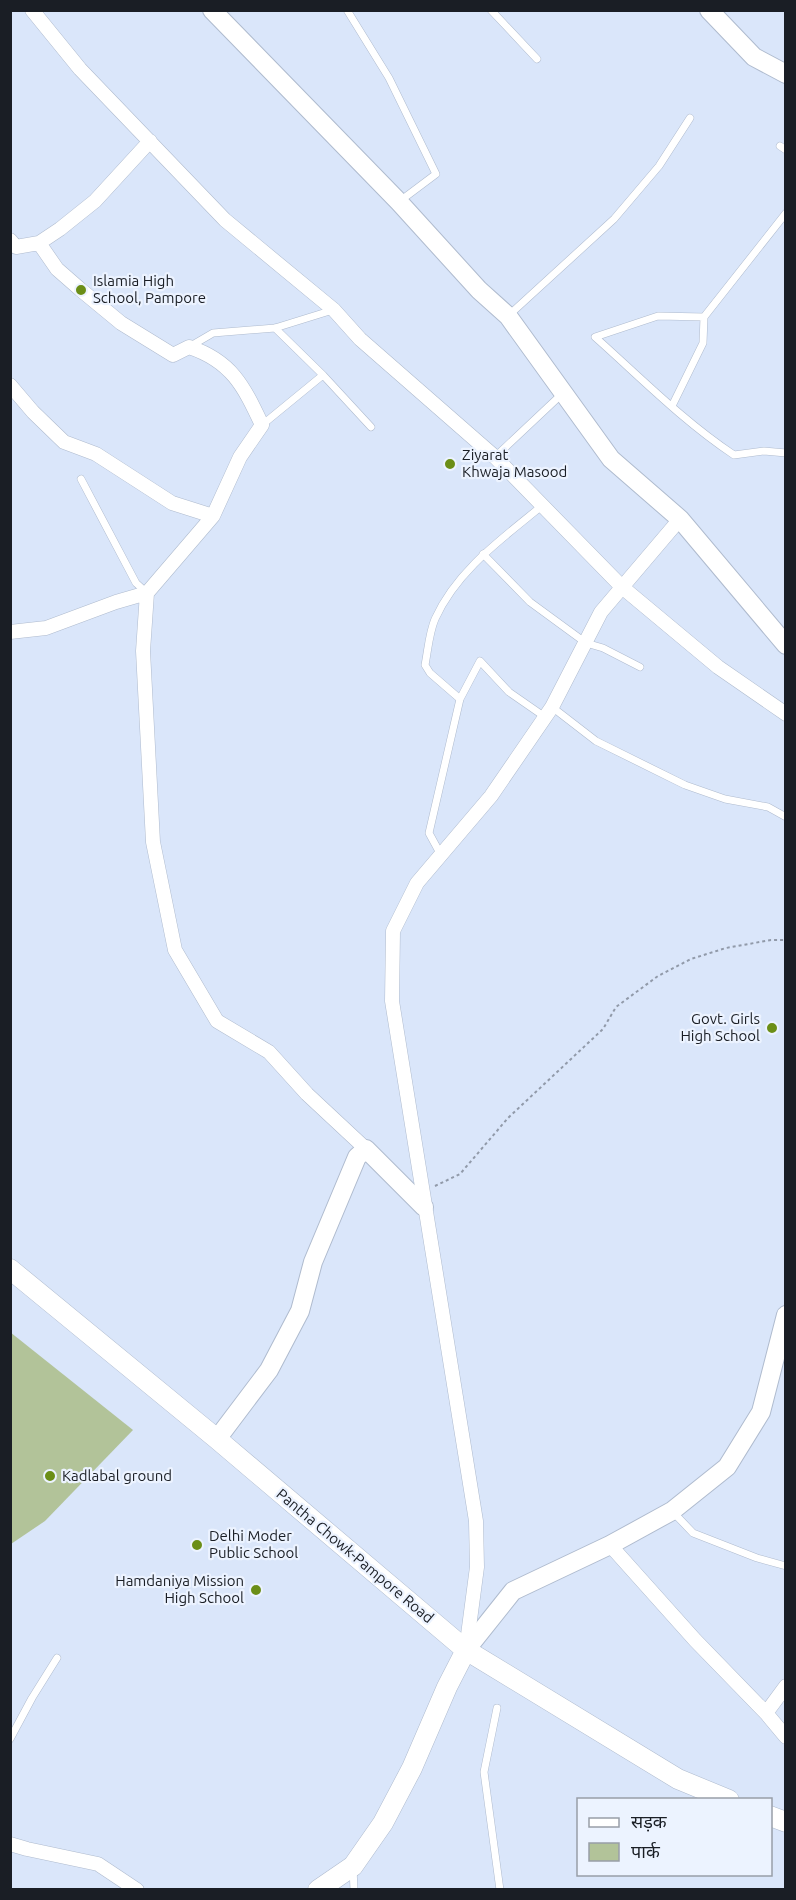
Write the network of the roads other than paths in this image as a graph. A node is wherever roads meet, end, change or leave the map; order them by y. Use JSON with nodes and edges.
{"nodes":[{"id":1,"x":32,"y":10,"type":"edge"},
{"id":2,"x":212,"y":10,"type":"edge"},
{"id":3,"x":346,"y":10,"type":"edge"},
{"id":4,"x":491,"y":10,"type":"edge"},
{"id":5,"x":709,"y":10,"type":"edge"},
{"id":6,"x":537,"y":59,"type":"dead end"},
{"id":7,"x":786,"y":74,"type":"edge"},
{"id":8,"x":690,"y":118,"type":"dead end"},
{"id":9,"x":150,"y":141,"type":"junction"},
{"id":10,"x":399,"y":202,"type":"junction"},
{"id":11,"x":786,"y":213,"type":"edge"},
{"id":12,"x":10,"y":240,"type":"edge"},
{"id":13,"x":39,"y":243,"type":"junction"},
{"id":14,"x":334,"y":310,"type":"junction"},
{"id":15,"x":508,"y":316,"type":"junction"},
{"id":16,"x":704,"y":317,"type":"junction"},
{"id":17,"x":275,"y":328,"type":"junction"},
{"id":18,"x":189,"y":347,"type":"junction"},
{"id":19,"x":323,"y":375,"type":"junction"},
{"id":20,"x":10,"y":385,"type":"edge"},
{"id":21,"x":563,"y":392,"type":"junction"},
{"id":22,"x":672,"y":406,"type":"junction"},
{"id":23,"x":262,"y":425,"type":"junction"},
{"id":24,"x":371,"y":427,"type":"dead end"},
{"id":25,"x":786,"y":453,"type":"edge"},
{"id":26,"x":495,"y":457,"type":"junction"},
{"id":27,"x":81,"y":479,"type":"dead end"},
{"id":28,"x":543,"y":505,"type":"junction"},
{"id":29,"x":213,"y":516,"type":"junction"},
{"id":30,"x":680,"y":519,"type":"junction"},
{"id":31,"x":483,"y":554,"type":"junction"},
{"id":32,"x":622,"y":586,"type":"junction"},
{"id":33,"x":147,"y":593,"type":"junction"},
{"id":34,"x":12,"y":628,"type":"edge"},
{"id":35,"x":586,"y":643,"type":"junction"},
{"id":36,"x":786,"y":645,"type":"edge"},
{"id":37,"x":639,"y":667,"type":"dead end"},
{"id":38,"x":460,"y":699,"type":"junction"},
{"id":39,"x":549,"y":712,"type":"junction"},
{"id":40,"x":786,"y":714,"type":"edge"},
{"id":41,"x":786,"y":817,"type":"edge"},
{"id":42,"x":441,"y":855,"type":"junction"},
{"id":43,"x":366,"y":1149,"type":"junction"},
{"id":44,"x":423,"y":1200,"type":"junction"},
{"id":45,"x":10,"y":1269,"type":"edge"},
{"id":46,"x":786,"y":1315,"type":"edge"},
{"id":47,"x":217,"y":1439,"type":"junction"},
{"id":48,"x":672,"y":1511,"type":"junction"},
{"id":49,"x":610,"y":1545,"type":"junction"},
{"id":50,"x":786,"y":1566,"type":"edge"},
{"id":51,"x":466,"y":1650,"type":"junction"},
{"id":52,"x":57,"y":1658,"type":"dead end"},
{"id":53,"x":786,"y":1686,"type":"edge"},
{"id":54,"x":497,"y":1708,"type":"dead end"},
{"id":55,"x":766,"y":1713,"type":"junction"},
{"id":56,"x":786,"y":1737,"type":"edge"},
{"id":57,"x":10,"y":1738,"type":"edge"},
{"id":58,"x":724,"y":1798,"type":"edge"},
{"id":59,"x":10,"y":1844,"type":"edge"},
{"id":60,"x":353,"y":1866,"type":"junction"},
{"id":61,"x":137,"y":1890,"type":"edge"},
{"id":62,"x":318,"y":1890,"type":"edge"},
{"id":63,"x":354,"y":1890,"type":"edge"},
{"id":64,"x":500,"y":1890,"type":"edge"}],
"edges":[{"from":1,"to":9,"type":"street"},
{"from":2,"to":10,"type":"street"},
{"from":3,"to":10,"type":"lane"},
{"from":4,"to":6,"type":"lane"},
{"from":5,"to":7,"type":"street"},
{"from":8,"to":15,"type":"lane"},
{"from":9,"to":13,"type":"street"},
{"from":9,"to":14,"type":"street"},
{"from":10,"to":15,"type":"street"},
{"from":11,"to":16,"type":"lane"},
{"from":12,"to":13,"type":"street"},
{"from":13,"to":18,"type":"street"},
{"from":14,"to":17,"type":"lane"},
{"from":14,"to":26,"type":"street"},
{"from":15,"to":21,"type":"street"},
{"from":16,"to":22,"type":"lane"},
{"from":16,"to":22,"type":"lane"},
{"from":17,"to":18,"type":"lane"},
{"from":17,"to":19,"type":"lane"},
{"from":18,"to":23,"type":"street"},
{"from":19,"to":23,"type":"lane"},
{"from":19,"to":24,"type":"lane"},
{"from":20,"to":29,"type":"street"},
{"from":21,"to":26,"type":"lane"},
{"from":21,"to":30,"type":"street"},
{"from":22,"to":25,"type":"lane"},
{"from":23,"to":29,"type":"street"},
{"from":26,"to":28,"type":"street"},
{"from":27,"to":33,"type":"lane"},
{"from":28,"to":31,"type":"lane"},
{"from":28,"to":32,"type":"street"},
{"from":29,"to":33,"type":"street"},
{"from":30,"to":32,"type":"street"},
{"from":30,"to":36,"type":"street"},
{"from":31,"to":35,"type":"lane"},
{"from":31,"to":38,"type":"lane"},
{"from":32,"to":35,"type":"street"},
{"from":32,"to":40,"type":"street"},
{"from":33,"to":34,"type":"street"},
{"from":33,"to":43,"type":"street"},
{"from":35,"to":37,"type":"lane"},
{"from":35,"to":39,"type":"street"},
{"from":38,"to":39,"type":"lane"},
{"from":38,"to":42,"type":"lane"},
{"from":39,"to":41,"type":"lane"},
{"from":39,"to":42,"type":"street"},
{"from":42,"to":44,"type":"street"},
{"from":43,"to":44,"type":"street"},
{"from":43,"to":47,"type":"street"},
{"from":44,"to":51,"type":"street"},
{"from":45,"to":47,"type":"main road","name":"Pantha Chowk-Pampore Road"},
{"from":46,"to":48,"type":"street"},
{"from":47,"to":51,"type":"main road","name":"Pantha Chowk-Pampore Road"},
{"from":48,"to":49,"type":"street"},
{"from":48,"to":50,"type":"lane"},
{"from":49,"to":51,"type":"street"},
{"from":49,"to":55,"type":"street"},
{"from":51,"to":58,"type":"main road","name":"Pantha Chowk-Pampore Road"},
{"from":51,"to":60,"type":"main road"},
{"from":52,"to":57,"type":"lane"},
{"from":53,"to":55,"type":"street"},
{"from":54,"to":64,"type":"lane"},
{"from":55,"to":56,"type":"street"},
{"from":59,"to":61,"type":"street"},
{"from":60,"to":62,"type":"main road"},
{"from":60,"to":63,"type":"lane"}]}
